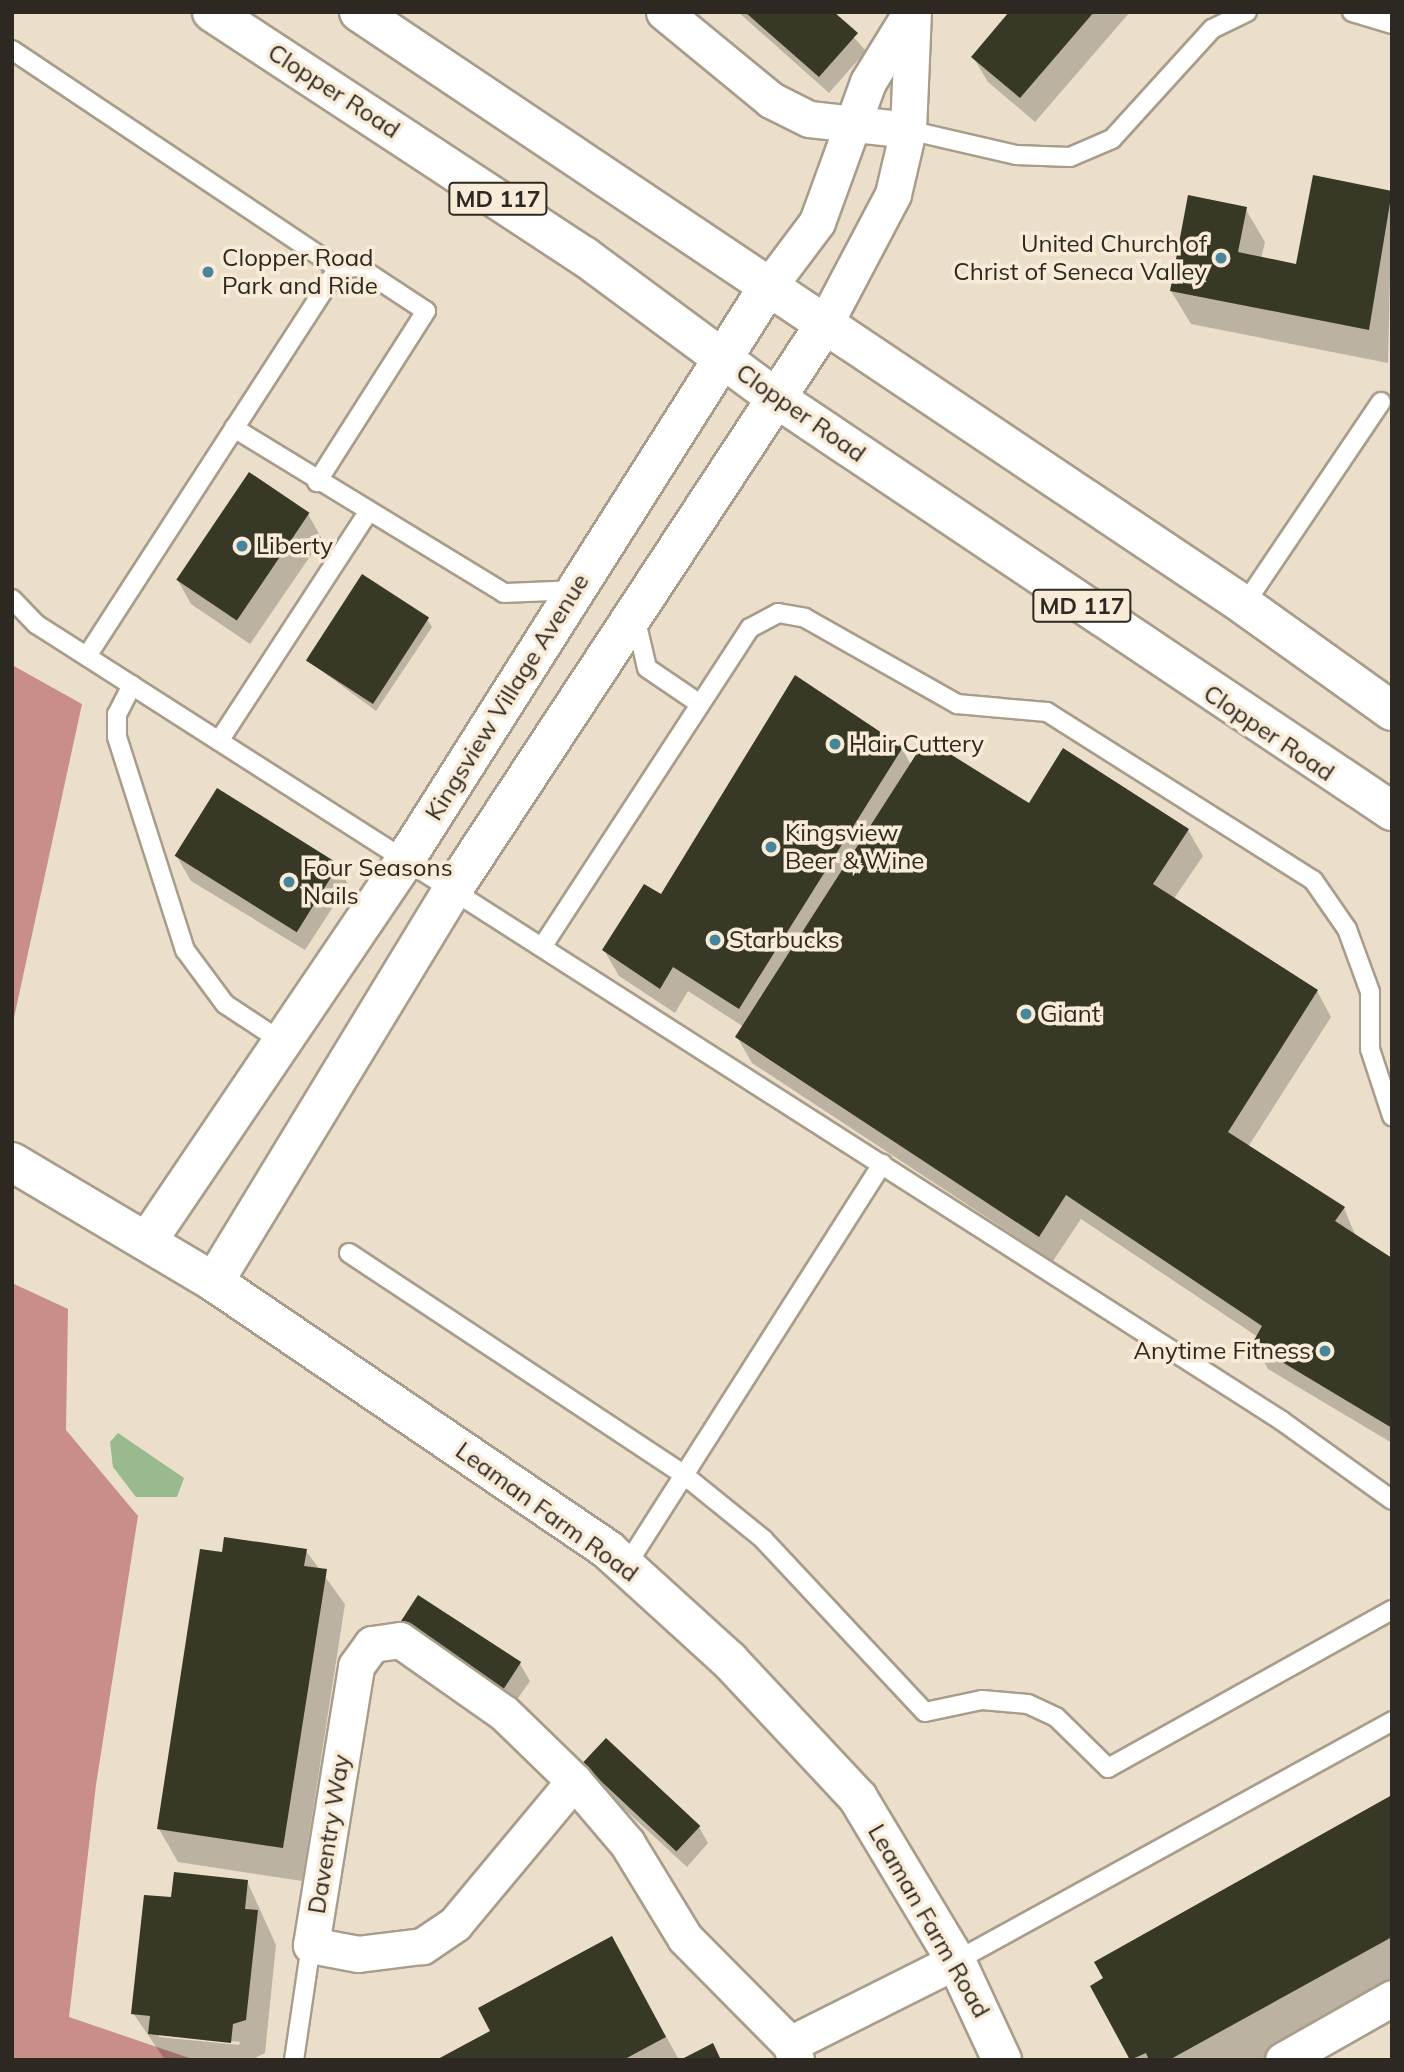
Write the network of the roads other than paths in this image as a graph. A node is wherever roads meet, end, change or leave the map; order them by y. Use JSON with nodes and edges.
{"nodes":[{"id":1,"x":212,"y":12,"type":"edge"},
{"id":2,"x":359,"y":12,"type":"edge"},
{"id":3,"x":664,"y":12,"type":"edge"},
{"id":4,"x":912,"y":12,"type":"edge"},
{"id":5,"x":1247,"y":12,"type":"edge"},
{"id":6,"x":1352,"y":12,"type":"edge"},
{"id":7,"x":1392,"y":23,"type":"edge"},
{"id":8,"x":12,"y":50,"type":"edge"},
{"id":9,"x":853,"y":125,"type":"junction"},
{"id":10,"x":908,"y":130,"type":"junction"},
{"id":11,"x":338,"y":268,"type":"junction"},
{"id":12,"x":766,"y":290,"type":"junction"},
{"id":13,"x":823,"y":327,"type":"junction"},
{"id":14,"x":722,"y":356,"type":"junction"},
{"id":15,"x":776,"y":398,"type":"junction"},
{"id":16,"x":1381,"y":402,"type":"dead end"},
{"id":17,"x":234,"y":428,"type":"junction"},
{"id":18,"x":317,"y":482,"type":"junction"},
{"id":19,"x":367,"y":514,"type":"junction"},
{"id":20,"x":575,"y":590,"type":"junction"},
{"id":21,"x":12,"y":599,"type":"edge"},
{"id":22,"x":1244,"y":605,"type":"junction"},
{"id":23,"x":635,"y":611,"type":"junction"},
{"id":24,"x":87,"y":656,"type":"junction"},
{"id":25,"x":132,"y":685,"type":"junction"},
{"id":26,"x":700,"y":704,"type":"junction"},
{"id":27,"x":1392,"y":711,"type":"edge"},
{"id":28,"x":219,"y":741,"type":"junction"},
{"id":29,"x":1392,"y":811,"type":"edge"},
{"id":30,"x":405,"y":860,"type":"junction"},
{"id":31,"x":454,"y":888,"type":"junction"},
{"id":32,"x":544,"y":944,"type":"junction"},
{"id":33,"x":281,"y":1041,"type":"junction"},
{"id":34,"x":1392,"y":1116,"type":"edge"},
{"id":35,"x":12,"y":1162,"type":"edge"},
{"id":36,"x":882,"y":1164,"type":"junction"},
{"id":37,"x":148,"y":1240,"type":"junction"},
{"id":38,"x":349,"y":1253,"type":"dead end"},
{"id":39,"x":214,"y":1282,"type":"junction"},
{"id":40,"x":684,"y":1475,"type":"junction"},
{"id":41,"x":1392,"y":1500,"type":"edge"},
{"id":42,"x":626,"y":1566,"type":"junction"},
{"id":43,"x":1392,"y":1610,"type":"edge"},
{"id":44,"x":1392,"y":1721,"type":"edge"},
{"id":45,"x":574,"y":1781,"type":"junction"},
{"id":46,"x":311,"y":1945,"type":"junction"},
{"id":47,"x":956,"y":1961,"type":"junction"},
{"id":48,"x":1392,"y":1997,"type":"edge"},
{"id":49,"x":793,"y":2052,"type":"edge"},
{"id":50,"x":294,"y":2060,"type":"edge"},
{"id":51,"x":1002,"y":2060,"type":"edge"},
{"id":52,"x":1283,"y":2060,"type":"edge"}],
"edges":[{"from":1,"to":14,"type":"street","name":"Clopper Road","number":"MD 117"},
{"from":2,"to":12,"type":"street","number":"MD 117"},
{"from":3,"to":9,"type":"street"},
{"from":4,"to":9,"type":"street"},
{"from":4,"to":10,"type":"street"},
{"from":5,"to":10,"type":"lane"},
{"from":6,"to":7,"type":"lane"},
{"from":8,"to":11,"type":"lane"},
{"from":9,"to":10,"type":"street"},
{"from":9,"to":12,"type":"street"},
{"from":10,"to":13,"type":"street"},
{"from":11,"to":17,"type":"lane"},
{"from":11,"to":18,"type":"lane"},
{"from":12,"to":13,"type":"street","number":"MD 117"},
{"from":12,"to":14,"type":"street","name":"Kingsview Village Avenue"},
{"from":13,"to":15,"type":"street"},
{"from":13,"to":22,"type":"street","number":"MD 117"},
{"from":14,"to":15,"type":"street","name":"Clopper Road","number":"MD 117"},
{"from":14,"to":20,"type":"street","name":"Kingsview Village Avenue"},
{"from":15,"to":23,"type":"street"},
{"from":15,"to":29,"type":"street","name":"Clopper Road","number":"MD 117"},
{"from":16,"to":22,"type":"lane"},
{"from":17,"to":18,"type":"lane"},
{"from":17,"to":24,"type":"lane"},
{"from":18,"to":19,"type":"lane"},
{"from":19,"to":20,"type":"lane"},
{"from":19,"to":28,"type":"lane"},
{"from":20,"to":30,"type":"street","name":"Kingsview Village Avenue"},
{"from":21,"to":24,"type":"lane"},
{"from":22,"to":27,"type":"street","number":"MD 117"},
{"from":23,"to":26,"type":"lane"},
{"from":23,"to":31,"type":"street"},
{"from":24,"to":25,"type":"lane"},
{"from":25,"to":28,"type":"lane"},
{"from":25,"to":33,"type":"lane"},
{"from":26,"to":32,"type":"lane"},
{"from":26,"to":34,"type":"lane"},
{"from":28,"to":30,"type":"lane"},
{"from":30,"to":31,"type":"lane"},
{"from":30,"to":33,"type":"street","name":"Kingsview Village Avenue"},
{"from":31,"to":32,"type":"lane"},
{"from":31,"to":39,"type":"street"},
{"from":32,"to":36,"type":"lane"},
{"from":33,"to":37,"type":"street","name":"Kingsview Village Avenue"},
{"from":35,"to":37,"type":"street","name":"Leaman Farm Road"},
{"from":36,"to":40,"type":"lane"},
{"from":36,"to":41,"type":"lane"},
{"from":37,"to":39,"type":"street","name":"Leaman Farm Road"},
{"from":38,"to":40,"type":"lane"},
{"from":39,"to":42,"type":"street","name":"Leaman Farm Road"},
{"from":40,"to":42,"type":"lane"},
{"from":40,"to":43,"type":"lane"},
{"from":42,"to":47,"type":"street","name":"Leaman Farm Road"},
{"from":44,"to":47,"type":"lane"},
{"from":45,"to":46,"type":"street","name":"Daventry Way"},
{"from":45,"to":46,"type":"street","name":"Daventry Way"},
{"from":45,"to":49,"type":"street","name":"Daventry Way"},
{"from":46,"to":50,"type":"lane"},
{"from":47,"to":49,"type":"street","name":"Daventry Way"},
{"from":47,"to":51,"type":"street","name":"Leaman Farm Road"},
{"from":48,"to":52,"type":"street"}]}
